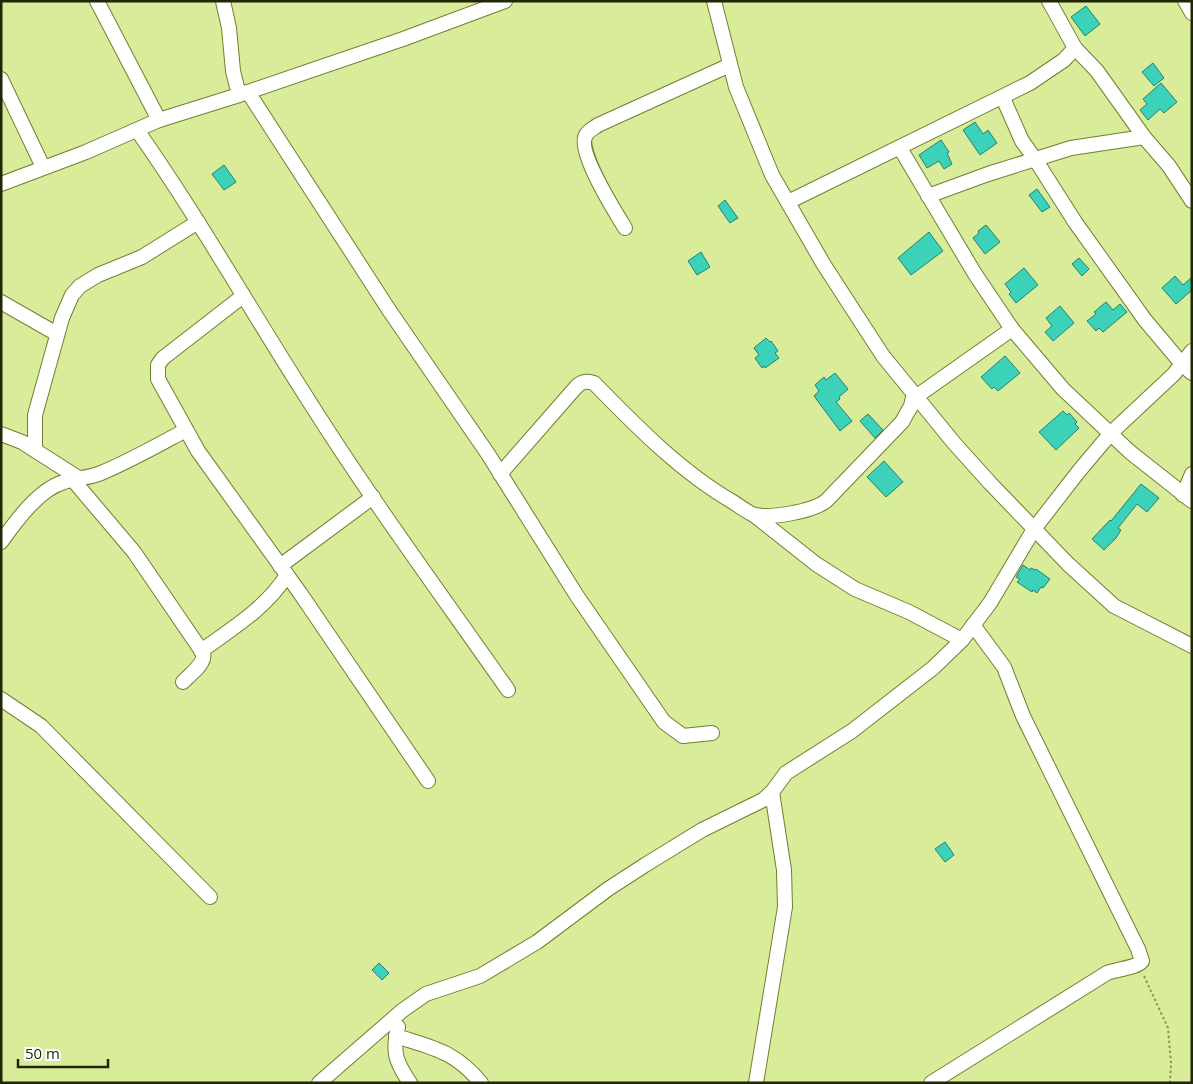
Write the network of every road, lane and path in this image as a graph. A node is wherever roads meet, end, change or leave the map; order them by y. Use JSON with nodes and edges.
{"nodes":[{"id":1,"x":97,"y":1,"type":"edge"},
{"id":2,"x":222,"y":1,"type":"edge"},
{"id":3,"x":505,"y":1,"type":"edge"},
{"id":4,"x":714,"y":1,"type":"edge"},
{"id":5,"x":1049,"y":1,"type":"edge"},
{"id":6,"x":1185,"y":1,"type":"edge"},
{"id":7,"x":1192,"y":13,"type":"edge"},
{"id":8,"x":1075,"y":48,"type":"junction"},
{"id":9,"x":730,"y":65,"type":"junction"},
{"id":10,"x":1,"y":79,"type":"edge"},
{"id":11,"x":244,"y":94,"type":"junction"},
{"id":12,"x":1003,"y":98,"type":"junction"},
{"id":13,"x":159,"y":120,"type":"junction"},
{"id":14,"x":138,"y":130,"type":"junction"},
{"id":15,"x":1144,"y":137,"type":"junction"},
{"id":16,"x":900,"y":148,"type":"junction"},
{"id":17,"x":1036,"y":159,"type":"junction"},
{"id":18,"x":43,"y":167,"type":"junction"},
{"id":19,"x":1,"y":184,"type":"edge"},
{"id":20,"x":928,"y":196,"type":"junction"},
{"id":21,"x":1192,"y":201,"type":"edge"},
{"id":22,"x":788,"y":202,"type":"junction"},
{"id":23,"x":198,"y":222,"type":"junction"},
{"id":24,"x":625,"y":228,"type":"dead end"},
{"id":25,"x":243,"y":296,"type":"junction"},
{"id":26,"x":1,"y":302,"type":"edge"},
{"id":27,"x":1012,"y":329,"type":"junction"},
{"id":28,"x":57,"y":334,"type":"junction"},
{"id":29,"x":1192,"y":351,"type":"edge"},
{"id":30,"x":1187,"y":369,"type":"edge"},
{"id":31,"x":916,"y":395,"type":"junction"},
{"id":32,"x":186,"y":430,"type":"junction"},
{"id":33,"x":1111,"y":433,"type":"junction"},
{"id":34,"x":1,"y":434,"type":"edge"},
{"id":35,"x":34,"y":450,"type":"junction"},
{"id":36,"x":500,"y":474,"type":"junction"},
{"id":37,"x":1192,"y":474,"type":"edge"},
{"id":38,"x":76,"y":480,"type":"junction"},
{"id":39,"x":373,"y":497,"type":"junction"},
{"id":40,"x":1188,"y":498,"type":"edge"},
{"id":41,"x":754,"y":514,"type":"junction"},
{"id":42,"x":7,"y":523,"type":"edge"},
{"id":43,"x":1034,"y":529,"type":"junction"},
{"id":44,"x":1,"y":542,"type":"edge"},
{"id":45,"x":283,"y":570,"type":"junction"},
{"id":46,"x":973,"y":625,"type":"junction"},
{"id":47,"x":962,"y":640,"type":"junction"},
{"id":48,"x":1192,"y":646,"type":"edge"},
{"id":49,"x":201,"y":651,"type":"junction"},
{"id":50,"x":183,"y":682,"type":"dead end"},
{"id":51,"x":508,"y":690,"type":"dead end"},
{"id":52,"x":1,"y":699,"type":"edge"},
{"id":53,"x":712,"y":733,"type":"dead end"},
{"id":54,"x":428,"y":780,"type":"dead end"},
{"id":55,"x":772,"y":792,"type":"junction"},
{"id":56,"x":210,"y":897,"type":"dead end"},
{"id":57,"x":1139,"y":965,"type":"junction"},
{"id":58,"x":402,"y":1010,"type":"junction"},
{"id":59,"x":396,"y":1036,"type":"junction"},
{"id":60,"x":756,"y":1077,"type":"edge"},
{"id":61,"x":319,"y":1083,"type":"edge"},
{"id":62,"x":410,"y":1083,"type":"edge"},
{"id":63,"x":481,"y":1083,"type":"edge"},
{"id":64,"x":767,"y":1083,"type":"edge"},
{"id":65,"x":931,"y":1083,"type":"edge"},
{"id":66,"x":1170,"y":1083,"type":"edge"}],
"edges":[{"from":1,"to":13,"type":"street"},
{"from":2,"to":11,"type":"street"},
{"from":3,"to":11,"type":"street"},
{"from":4,"to":9,"type":"street"},
{"from":5,"to":8,"type":"street"},
{"from":6,"to":7,"type":"street"},
{"from":8,"to":12,"type":"street"},
{"from":8,"to":15,"type":"street"},
{"from":9,"to":22,"type":"street"},
{"from":9,"to":24,"type":"street"},
{"from":10,"to":18,"type":"street"},
{"from":11,"to":13,"type":"street"},
{"from":11,"to":36,"type":"street"},
{"from":12,"to":16,"type":"street"},
{"from":12,"to":17,"type":"street"},
{"from":13,"to":14,"type":"street"},
{"from":14,"to":18,"type":"street"},
{"from":14,"to":23,"type":"street"},
{"from":15,"to":17,"type":"street"},
{"from":15,"to":21,"type":"street"},
{"from":16,"to":20,"type":"street"},
{"from":16,"to":22,"type":"street"},
{"from":17,"to":20,"type":"street"},
{"from":17,"to":30,"type":"street"},
{"from":18,"to":19,"type":"street"},
{"from":20,"to":27,"type":"street"},
{"from":22,"to":31,"type":"street"},
{"from":23,"to":25,"type":"street"},
{"from":23,"to":28,"type":"street"},
{"from":25,"to":32,"type":"street"},
{"from":25,"to":39,"type":"street"},
{"from":26,"to":28,"type":"street"},
{"from":27,"to":31,"type":"street"},
{"from":27,"to":33,"type":"street"},
{"from":28,"to":35,"type":"street"},
{"from":29,"to":30,"type":"street"},
{"from":30,"to":33,"type":"street"},
{"from":31,"to":41,"type":"street"},
{"from":31,"to":43,"type":"street"},
{"from":32,"to":38,"type":"street"},
{"from":32,"to":45,"type":"street"},
{"from":33,"to":40,"type":"street"},
{"from":33,"to":43,"type":"street"},
{"from":34,"to":35,"type":"street"},
{"from":35,"to":38,"type":"street"},
{"from":36,"to":41,"type":"street"},
{"from":36,"to":53,"type":"street"},
{"from":37,"to":40,"type":"street"},
{"from":38,"to":42,"type":"street"},
{"from":38,"to":49,"type":"street"},
{"from":39,"to":45,"type":"street"},
{"from":39,"to":51,"type":"street"},
{"from":41,"to":47,"type":"street"},
{"from":42,"to":44,"type":"street"},
{"from":43,"to":46,"type":"street"},
{"from":43,"to":48,"type":"street"},
{"from":45,"to":49,"type":"street"},
{"from":45,"to":54,"type":"street"},
{"from":46,"to":47,"type":"street"},
{"from":46,"to":57,"type":"street"},
{"from":47,"to":55,"type":"street"},
{"from":49,"to":50,"type":"street"},
{"from":52,"to":56,"type":"street"},
{"from":55,"to":58,"type":"street"},
{"from":55,"to":60,"type":"street"},
{"from":57,"to":65,"type":"street"},
{"from":57,"to":66,"type":"path"},
{"from":58,"to":59,"type":"street"},
{"from":58,"to":61,"type":"street"},
{"from":59,"to":62,"type":"street"},
{"from":59,"to":63,"type":"street"},
{"from":60,"to":64,"type":"street"}]}
